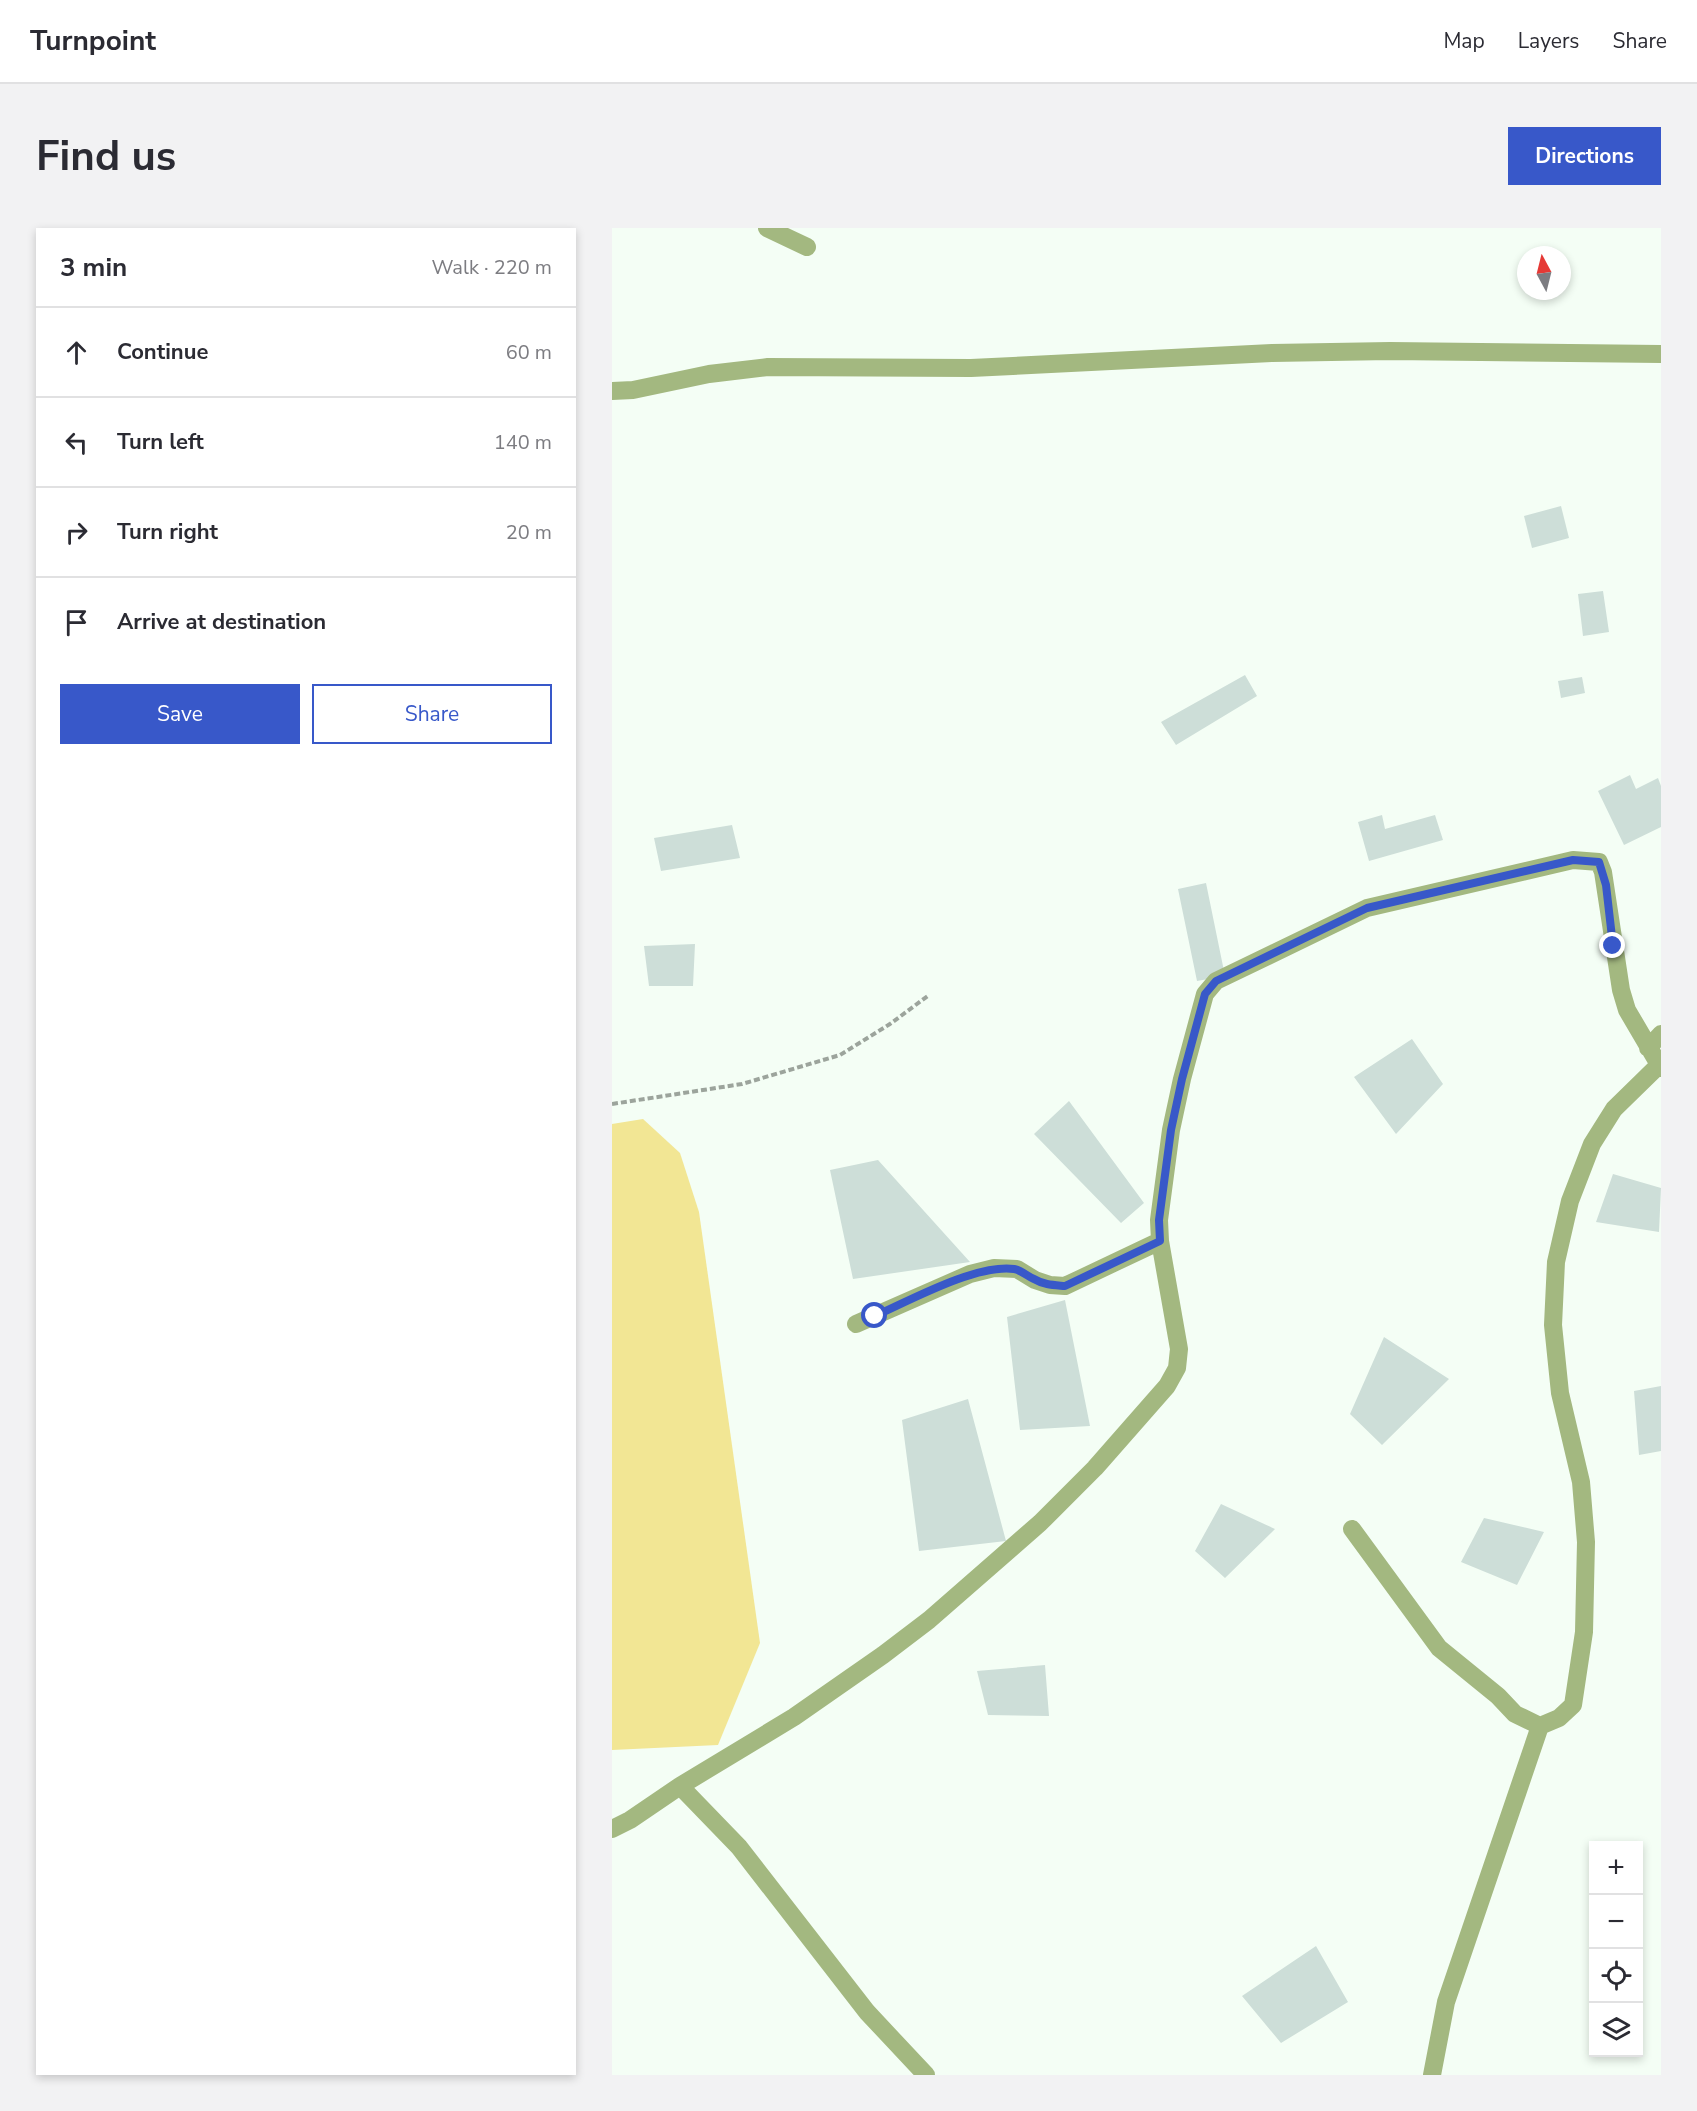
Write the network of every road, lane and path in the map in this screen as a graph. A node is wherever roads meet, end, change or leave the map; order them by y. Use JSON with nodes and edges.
{"nodes":[{"id":1,"x":767,"y":228,"type":"edge"},
{"id":2,"x":807,"y":247,"type":"dead end"},
{"id":3,"x":1661,"y":354,"type":"edge"},
{"id":4,"x":612,"y":391,"type":"edge"},
{"id":5,"x":928,"y":994,"type":"dead end"},
{"id":6,"x":1661,"y":1034,"type":"edge"},
{"id":7,"x":1648,"y":1048,"type":"junction"},
{"id":8,"x":1660,"y":1066,"type":"edge"},
{"id":9,"x":612,"y":1104,"type":"edge"},
{"id":10,"x":1160,"y":1241,"type":"junction"},
{"id":11,"x":856,"y":1324,"type":"dead end"},
{"id":12,"x":1352,"y":1529,"type":"dead end"},
{"id":13,"x":1540,"y":1726,"type":"junction"},
{"id":14,"x":680,"y":1786,"type":"junction"},
{"id":15,"x":612,"y":1829,"type":"edge"},
{"id":16,"x":926,"y":2075,"type":"edge"},
{"id":17,"x":1432,"y":2075,"type":"edge"}],
"edges":[{"from":1,"to":2,"type":"street"},
{"from":3,"to":4,"type":"street"},
{"from":5,"to":9,"type":"path"},
{"from":6,"to":7,"type":"street"},
{"from":7,"to":8,"type":"street"},
{"from":7,"to":10,"type":"street"},
{"from":8,"to":13,"type":"street"},
{"from":10,"to":11,"type":"street"},
{"from":10,"to":14,"type":"street"},
{"from":12,"to":13,"type":"street"},
{"from":13,"to":17,"type":"street"},
{"from":14,"to":15,"type":"street"},
{"from":14,"to":16,"type":"street"}]}
